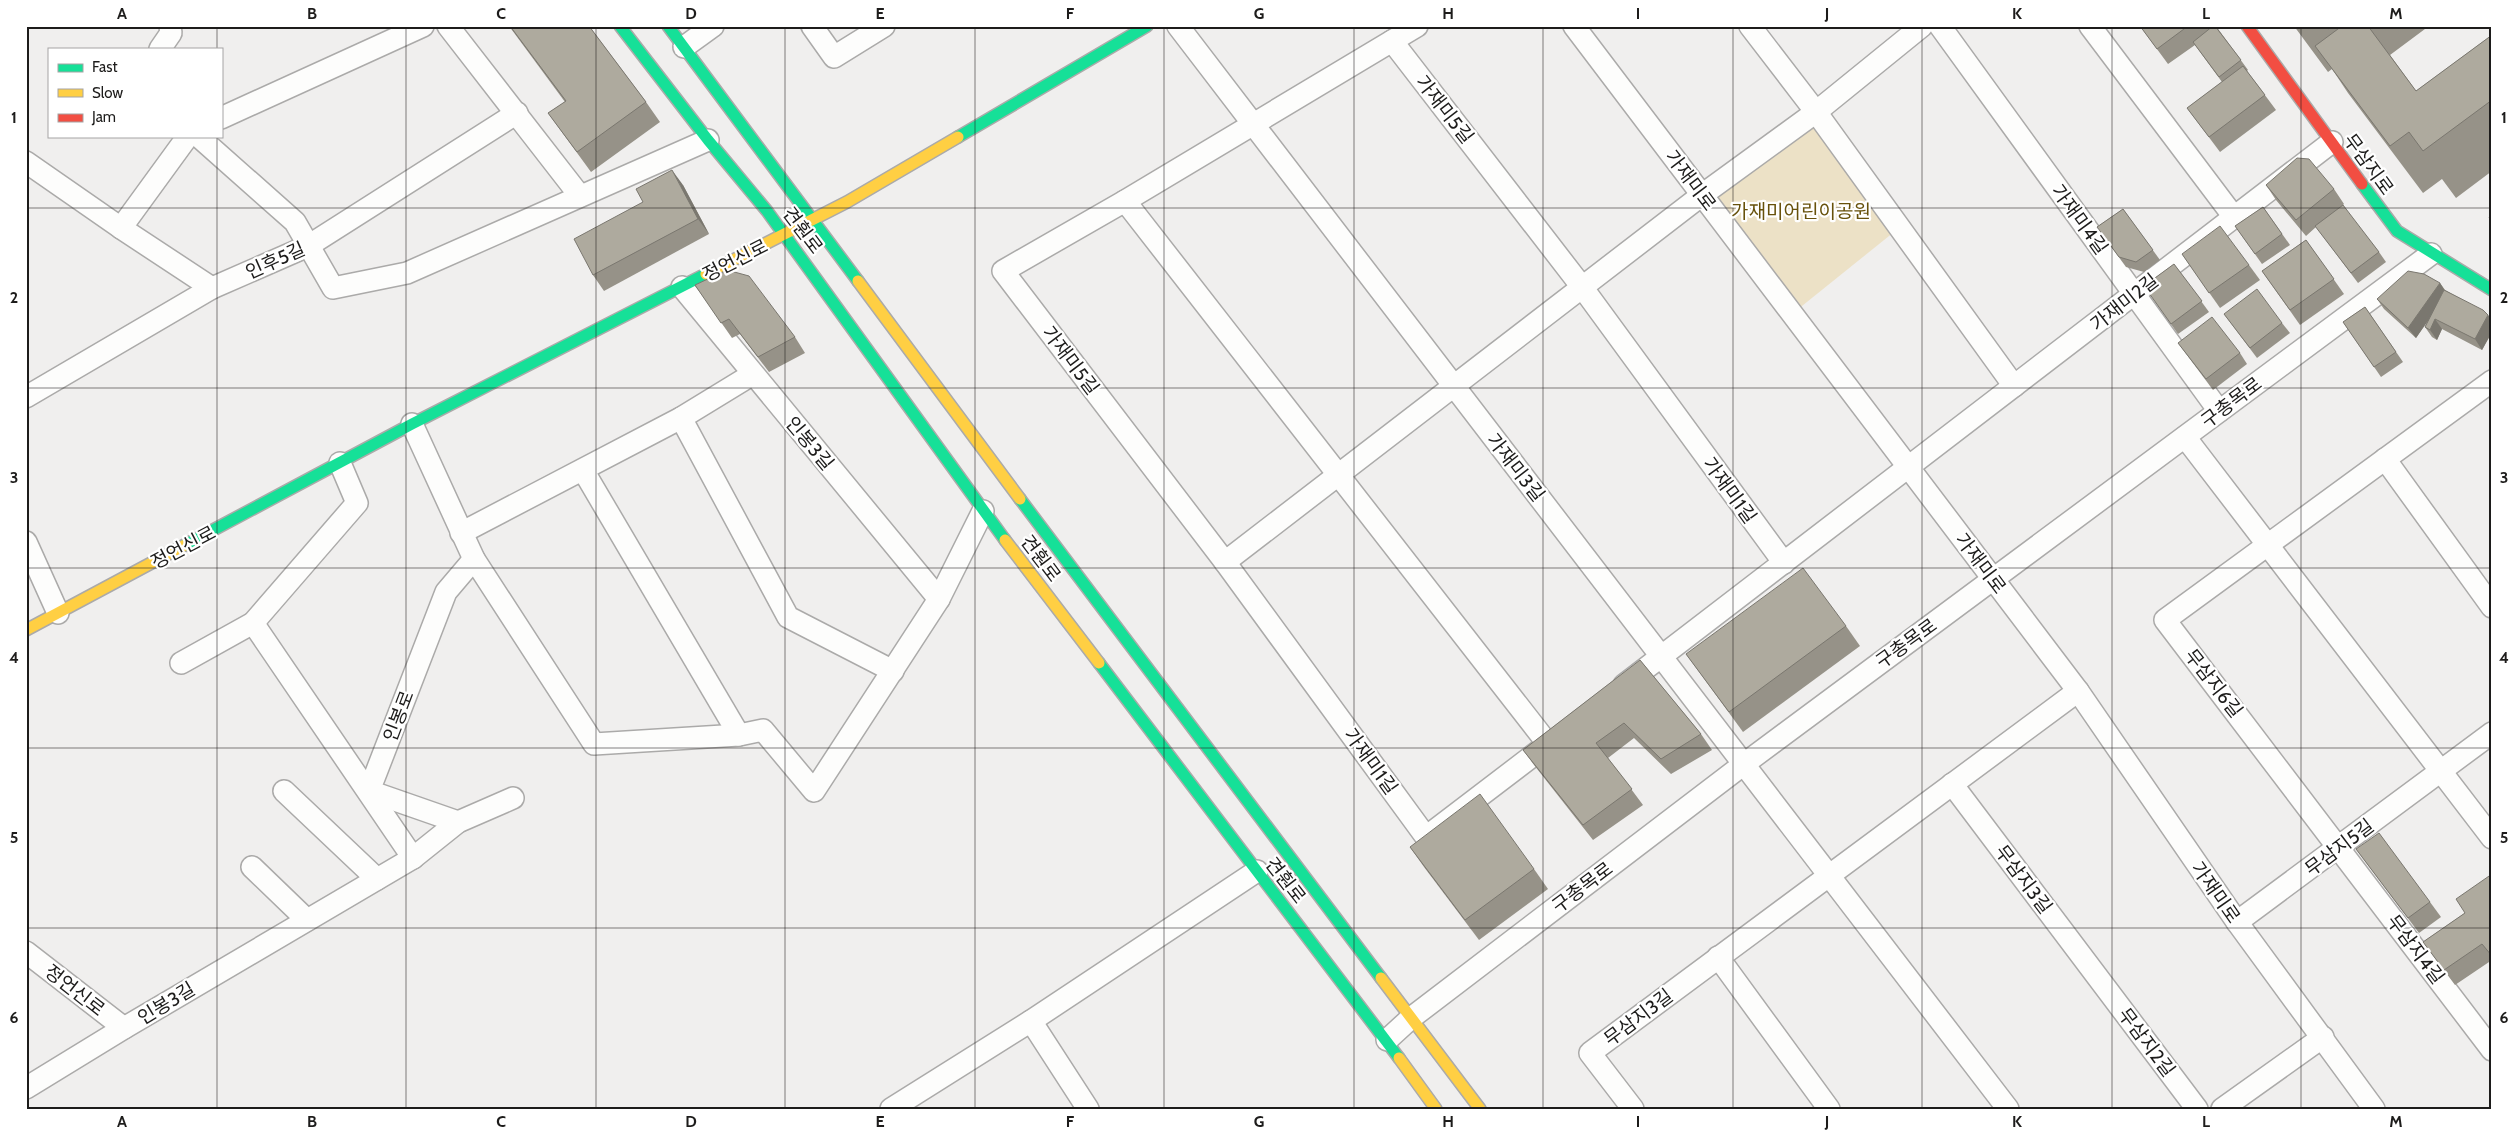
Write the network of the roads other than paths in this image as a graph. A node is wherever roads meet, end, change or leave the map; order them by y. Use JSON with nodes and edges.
{"nodes":[{"id":1,"x":170,"y":26,"type":"edge"},
{"id":2,"x":423,"y":26,"type":"edge"},
{"id":3,"x":448,"y":26,"type":"edge"},
{"id":4,"x":620,"y":26,"type":"edge"},
{"id":5,"x":668,"y":26,"type":"edge"},
{"id":6,"x":713,"y":26,"type":"edge"},
{"id":7,"x":812,"y":26,"type":"edge"},
{"id":8,"x":884,"y":26,"type":"edge"},
{"id":9,"x":1147,"y":26,"type":"edge"},
{"id":10,"x":1178,"y":26,"type":"edge"},
{"id":11,"x":1417,"y":26,"type":"edge"},
{"id":12,"x":1574,"y":26,"type":"edge"},
{"id":13,"x":1750,"y":26,"type":"edge"},
{"id":14,"x":1922,"y":26,"type":"edge"},
{"id":15,"x":1940,"y":26,"type":"edge"},
{"id":16,"x":2090,"y":26,"type":"edge"},
{"id":17,"x":2247,"y":26,"type":"edge"},
{"id":18,"x":1392,"y":41,"type":"junction"},
{"id":19,"x":161,"y":48,"type":"edge"},
{"id":20,"x":684,"y":48,"type":"junction"},
{"id":21,"x":1816,"y":112,"type":"junction"},
{"id":22,"x":517,"y":113,"type":"junction"},
{"id":23,"x":222,"y":118,"type":"edge"},
{"id":24,"x":1253,"y":124,"type":"junction"},
{"id":25,"x":187,"y":138,"type":"edge"},
{"id":26,"x":200,"y":138,"type":"edge"},
{"id":27,"x":708,"y":140,"type":"junction"},
{"id":28,"x":2332,"y":142,"type":"junction"},
{"id":29,"x":26,"y":162,"type":"edge"},
{"id":30,"x":1702,"y":195,"type":"junction"},
{"id":31,"x":580,"y":196,"type":"junction"},
{"id":32,"x":1125,"y":200,"type":"junction"},
{"id":33,"x":2234,"y":217,"type":"junction"},
{"id":34,"x":813,"y":220,"type":"junction"},
{"id":35,"x":120,"y":228,"type":"junction"},
{"id":36,"x":784,"y":235,"type":"junction"},
{"id":37,"x":308,"y":246,"type":"junction"},
{"id":38,"x":2431,"y":254,"type":"junction"},
{"id":39,"x":682,"y":287,"type":"junction"},
{"id":40,"x":1582,"y":287,"type":"junction"},
{"id":41,"x":212,"y":288,"type":"junction"},
{"id":42,"x":2492,"y":290,"type":"edge"},
{"id":43,"x":2134,"y":293,"type":"junction"},
{"id":44,"x":752,"y":374,"type":"junction"},
{"id":45,"x":2492,"y":380,"type":"edge"},
{"id":46,"x":1454,"y":386,"type":"junction"},
{"id":47,"x":2014,"y":386,"type":"junction"},
{"id":48,"x":26,"y":396,"type":"edge"},
{"id":49,"x":2219,"y":411,"type":"junction"},
{"id":50,"x":681,"y":418,"type":"junction"},
{"id":51,"x":412,"y":424,"type":"junction"},
{"id":52,"x":2185,"y":437,"type":"junction"},
{"id":53,"x":2385,"y":459,"type":"junction"},
{"id":54,"x":340,"y":463,"type":"junction"},
{"id":55,"x":1908,"y":467,"type":"junction"},
{"id":56,"x":583,"y":470,"type":"junction"},
{"id":57,"x":1340,"y":473,"type":"junction"},
{"id":58,"x":983,"y":511,"type":"junction"},
{"id":59,"x":461,"y":533,"type":"junction"},
{"id":60,"x":26,"y":542,"type":"edge"},
{"id":61,"x":2268,"y":545,"type":"junction"},
{"id":62,"x":474,"y":559,"type":"junction"},
{"id":63,"x":1225,"y":562,"type":"junction"},
{"id":64,"x":1784,"y":563,"type":"junction"},
{"id":65,"x":1993,"y":579,"type":"junction"},
{"id":66,"x":939,"y":599,"type":"junction"},
{"id":67,"x":2486,"y":599,"type":"edge"},
{"id":68,"x":58,"y":613,"type":"junction"},
{"id":69,"x":253,"y":624,"type":"junction"},
{"id":70,"x":26,"y":630,"type":"edge"},
{"id":71,"x":1661,"y":656,"type":"junction"},
{"id":72,"x":181,"y":664,"type":"dead end"},
{"id":73,"x":893,"y":671,"type":"junction"},
{"id":74,"x":2078,"y":691,"type":"junction"},
{"id":75,"x":1609,"y":697,"type":"edge"},
{"id":76,"x":1571,"y":726,"type":"edge"},
{"id":77,"x":2492,"y":732,"type":"edge"},
{"id":78,"x":738,"y":735,"type":"junction"},
{"id":79,"x":1548,"y":744,"type":"junction"},
{"id":80,"x":1744,"y":764,"type":"junction"},
{"id":81,"x":2440,"y":771,"type":"junction"},
{"id":82,"x":1952,"y":784,"type":"junction"},
{"id":83,"x":284,"y":791,"type":"dead end"},
{"id":84,"x":369,"y":792,"type":"junction"},
{"id":85,"x":513,"y":798,"type":"dead end"},
{"id":86,"x":458,"y":822,"type":"junction"},
{"id":87,"x":2492,"y":838,"type":"edge"},
{"id":88,"x":2340,"y":847,"type":"junction"},
{"id":89,"x":412,"y":858,"type":"junction"},
{"id":90,"x":252,"y":867,"type":"dead end"},
{"id":91,"x":1256,"y":871,"type":"junction"},
{"id":92,"x":1828,"y":874,"type":"junction"},
{"id":93,"x":377,"y":879,"type":"junction"},
{"id":94,"x":307,"y":920,"type":"junction"},
{"id":95,"x":2237,"y":922,"type":"junction"},
{"id":96,"x":26,"y":952,"type":"edge"},
{"id":97,"x":1718,"y":957,"type":"junction"},
{"id":98,"x":2097,"y":975,"type":"joint"},
{"id":99,"x":1411,"y":1018,"type":"junction"},
{"id":100,"x":1031,"y":1020,"type":"junction"},
{"id":101,"x":124,"y":1028,"type":"junction"},
{"id":102,"x":2323,"y":1037,"type":"junction"},
{"id":103,"x":1386,"y":1040,"type":"junction"},
{"id":104,"x":2492,"y":1050,"type":"edge"},
{"id":105,"x":26,"y":1088,"type":"edge"},
{"id":106,"x":891,"y":1109,"type":"edge"},
{"id":107,"x":1088,"y":1109,"type":"edge"},
{"id":108,"x":1436,"y":1109,"type":"edge"},
{"id":109,"x":1480,"y":1109,"type":"edge"},
{"id":110,"x":1633,"y":1109,"type":"edge"},
{"id":111,"x":1829,"y":1109,"type":"edge"},
{"id":112,"x":2008,"y":1109,"type":"edge"},
{"id":113,"x":2198,"y":1109,"type":"edge"},
{"id":114,"x":2222,"y":1109,"type":"edge"},
{"id":115,"x":2374,"y":1109,"type":"edge"}],
"edges":[{"from":1,"to":19,"type":"street"},
{"from":2,"to":23,"type":"street"},
{"from":3,"to":22,"type":"street"},
{"from":4,"to":27,"type":"street","name":"견훤로"},
{"from":5,"to":20,"type":"street","name":"견훤로"},
{"from":6,"to":20,"type":"street"},
{"from":7,"to":8,"type":"street"},
{"from":9,"to":34,"type":"street","name":"정언신로"},
{"from":10,"to":24,"type":"street"},
{"from":11,"to":18,"type":"street","name":"가재미5길"},
{"from":12,"to":30,"type":"street","name":"가재미로"},
{"from":13,"to":21,"type":"street"},
{"from":14,"to":21,"type":"street"},
{"from":15,"to":43,"type":"street","name":"가재미4길"},
{"from":16,"to":33,"type":"street"},
{"from":17,"to":28,"type":"street","name":"무삼지로"},
{"from":18,"to":24,"type":"street","name":"가재미5길"},
{"from":18,"to":40,"type":"street","name":"가재미5길"},
{"from":20,"to":34,"type":"street","name":"견훤로"},
{"from":21,"to":30,"type":"street"},
{"from":21,"to":47,"type":"street"},
{"from":22,"to":31,"type":"street"},
{"from":22,"to":37,"type":"street","name":"인후5길"},
{"from":24,"to":32,"type":"street","name":"가재미5길"},
{"from":24,"to":46,"type":"street","name":"가재미3길"},
{"from":25,"to":35,"type":"street"},
{"from":26,"to":37,"type":"street"},
{"from":27,"to":31,"type":"street"},
{"from":27,"to":36,"type":"street","name":"견훤로"},
{"from":28,"to":33,"type":"street","name":"가재미2길"},
{"from":28,"to":38,"type":"street","name":"무삼지로"},
{"from":29,"to":35,"type":"street"},
{"from":30,"to":40,"type":"street"},
{"from":30,"to":55,"type":"street","name":"가재미로"},
{"from":31,"to":37,"type":"street"},
{"from":32,"to":57,"type":"street"},
{"from":32,"to":63,"type":"street","name":"가재미5길"},
{"from":33,"to":43,"type":"street","name":"가재미2길"},
{"from":34,"to":36,"type":"street","name":"정언신로"},
{"from":34,"to":99,"type":"street","name":"견훤로"},
{"from":35,"to":41,"type":"street"},
{"from":36,"to":39,"type":"street","name":"정언신로"},
{"from":36,"to":58,"type":"street","name":"견훤로"},
{"from":37,"to":41,"type":"street","name":"인후5길"},
{"from":38,"to":42,"type":"street","name":"무삼지로"},
{"from":38,"to":49,"type":"street","name":"구총목로"},
{"from":39,"to":44,"type":"street","name":"인봉3길"},
{"from":39,"to":51,"type":"street","name":"정언신로"},
{"from":40,"to":46,"type":"street"},
{"from":40,"to":64,"type":"street","name":"가재미1길"},
{"from":41,"to":48,"type":"street","name":"인후5길"},
{"from":43,"to":47,"type":"street","name":"가재미2길"},
{"from":43,"to":49,"type":"street","name":"가재미4길"},
{"from":44,"to":50,"type":"street"},
{"from":44,"to":66,"type":"street","name":"인봉3길"},
{"from":45,"to":53,"type":"street","name":"무삼지6길"},
{"from":46,"to":57,"type":"street"},
{"from":46,"to":71,"type":"street","name":"가재미3길"},
{"from":47,"to":55,"type":"street","name":"가재미2길"},
{"from":49,"to":52,"type":"street","name":"구총목로"},
{"from":50,"to":56,"type":"street"},
{"from":50,"to":73,"type":"street"},
{"from":51,"to":54,"type":"street","name":"정언신로"},
{"from":51,"to":59,"type":"street"},
{"from":52,"to":61,"type":"street"},
{"from":52,"to":65,"type":"street","name":"구총목로"},
{"from":53,"to":61,"type":"street","name":"무삼지6길"},
{"from":53,"to":67,"type":"street"},
{"from":54,"to":68,"type":"street","name":"정언신로"},
{"from":54,"to":69,"type":"street"},
{"from":55,"to":64,"type":"street"},
{"from":55,"to":65,"type":"street","name":"가재미로"},
{"from":56,"to":59,"type":"street"},
{"from":56,"to":78,"type":"street"},
{"from":57,"to":63,"type":"street"},
{"from":57,"to":79,"type":"street"},
{"from":58,"to":66,"type":"street"},
{"from":58,"to":91,"type":"street","name":"견훤로"},
{"from":59,"to":62,"type":"street"},
{"from":60,"to":68,"type":"street"},
{"from":61,"to":81,"type":"street"},
{"from":61,"to":88,"type":"street","name":"무삼지6길"},
{"from":62,"to":78,"type":"street"},
{"from":62,"to":84,"type":"street","name":"인봉로"},
{"from":63,"to":79,"type":"street","name":"가재미1길"},
{"from":64,"to":71,"type":"street"},
{"from":65,"to":74,"type":"street","name":"가재미로"},
{"from":65,"to":80,"type":"street","name":"구총목로"},
{"from":66,"to":73,"type":"street"},
{"from":68,"to":70,"type":"street","name":"정언신로"},
{"from":69,"to":72,"type":"street"},
{"from":69,"to":84,"type":"street"},
{"from":71,"to":75,"type":"street"},
{"from":71,"to":80,"type":"street"},
{"from":73,"to":78,"type":"street"},
{"from":74,"to":82,"type":"street","name":"무삼지3길"},
{"from":74,"to":95,"type":"street","name":"가재미로"},
{"from":76,"to":79,"type":"street","name":"가재미1길"},
{"from":77,"to":81,"type":"street","name":"무삼지5길"},
{"from":80,"to":92,"type":"street"},
{"from":80,"to":99,"type":"street","name":"구총목로"},
{"from":81,"to":87,"type":"street"},
{"from":81,"to":88,"type":"street","name":"무삼지5길"},
{"from":82,"to":92,"type":"street","name":"무삼지3길"},
{"from":82,"to":98,"type":"street","name":"무삼지3길"},
{"from":83,"to":93,"type":"street"},
{"from":84,"to":86,"type":"street"},
{"from":84,"to":89,"type":"street"},
{"from":85,"to":86,"type":"street","name":"인봉3길"},
{"from":86,"to":89,"type":"street","name":"인봉3길"},
{"from":88,"to":95,"type":"street","name":"무삼지5길"},
{"from":88,"to":104,"type":"street","name":"무삼지4길"},
{"from":89,"to":93,"type":"street","name":"인봉3길"},
{"from":90,"to":94,"type":"street"},
{"from":91,"to":100,"type":"street"},
{"from":91,"to":103,"type":"street","name":"견훤로"},
{"from":92,"to":97,"type":"street","name":"무삼지3길"},
{"from":92,"to":112,"type":"street"},
{"from":93,"to":94,"type":"street","name":"인봉3길"},
{"from":94,"to":101,"type":"street","name":"인봉3길"},
{"from":95,"to":102,"type":"street","name":"가재미로"},
{"from":96,"to":101,"type":"street","name":"정언신로"},
{"from":97,"to":110,"type":"street","name":"무삼지3길"},
{"from":97,"to":111,"type":"street"},
{"from":98,"to":113,"type":"street","name":"무삼지2길"},
{"from":99,"to":103,"type":"street","name":"구총목로"},
{"from":99,"to":109,"type":"street","name":"견훤로"},
{"from":100,"to":106,"type":"street"},
{"from":100,"to":107,"type":"street"},
{"from":101,"to":105,"type":"street","name":"인봉3길"},
{"from":102,"to":114,"type":"street"},
{"from":102,"to":115,"type":"street","name":"가재미로"},
{"from":103,"to":108,"type":"street","name":"견훤로"}]}
